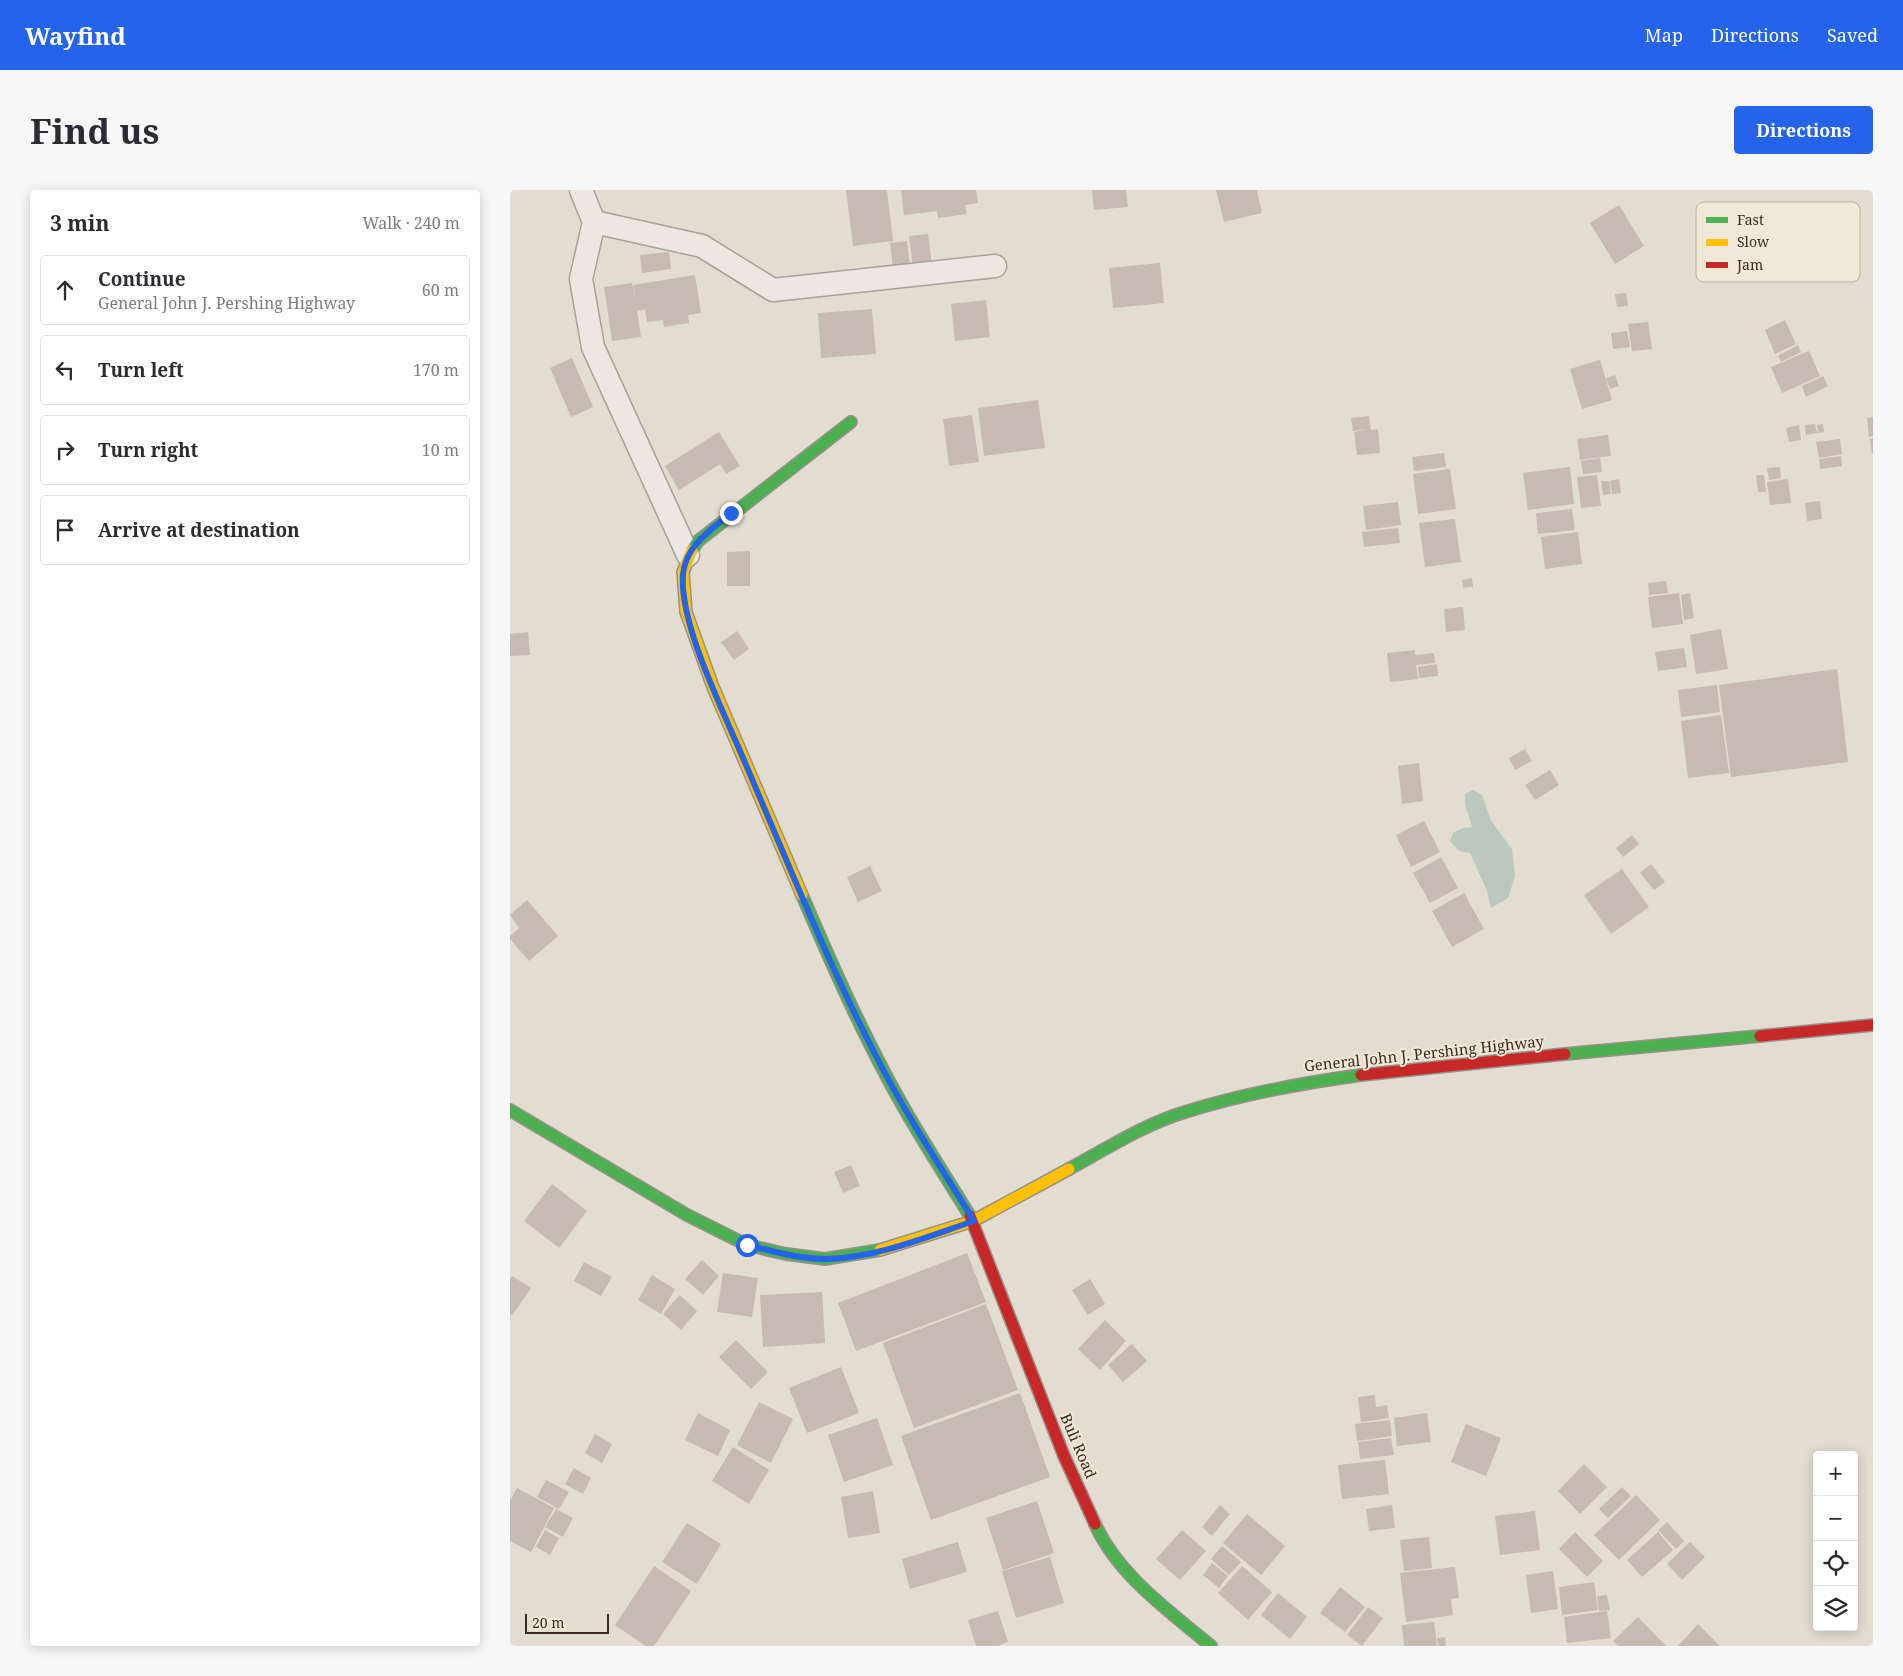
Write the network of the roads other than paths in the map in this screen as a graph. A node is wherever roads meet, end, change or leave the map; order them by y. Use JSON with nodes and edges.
{"nodes":[{"id":1,"x":581,"y":190,"type":"edge"},
{"id":2,"x":594,"y":222,"type":"junction"},
{"id":3,"x":995,"y":266,"type":"dead end"},
{"id":4,"x":850,"y":422,"type":"dead end"},
{"id":5,"x":688,"y":555,"type":"junction"},
{"id":6,"x":1873,"y":1025,"type":"edge"},
{"id":7,"x":510,"y":1110,"type":"edge"},
{"id":8,"x":974,"y":1221,"type":"junction"},
{"id":9,"x":1211,"y":1646,"type":"edge"}],
"edges":[{"from":1,"to":2,"type":"street"},
{"from":2,"to":3,"type":"street"},
{"from":2,"to":5,"type":"street"},
{"from":4,"to":5,"type":"street"},
{"from":5,"to":8,"type":"street","name":"Buli Road"},
{"from":6,"to":8,"type":"street","name":"General John J. Pershing Highway"},
{"from":7,"to":8,"type":"street","name":"General John J. Pershing Highway"},
{"from":8,"to":9,"type":"street","name":"Buli Road"}]}
